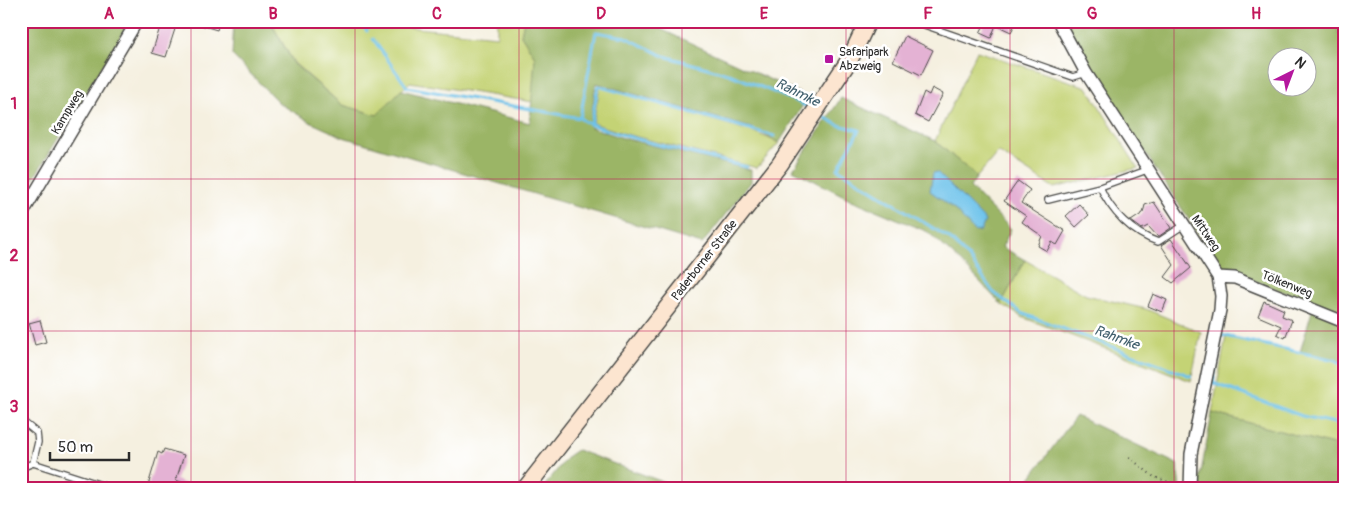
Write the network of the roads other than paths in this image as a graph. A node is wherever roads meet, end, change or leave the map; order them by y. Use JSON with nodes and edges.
{"nodes":[{"id":1,"x":137,"y":21,"type":"edge"},
{"id":2,"x":868,"y":21,"type":"edge"},
{"id":3,"x":913,"y":21,"type":"edge"},
{"id":4,"x":1058,"y":21,"type":"edge"},
{"id":5,"x":1086,"y":73,"type":"junction"},
{"id":6,"x":1147,"y":170,"type":"junction"},
{"id":7,"x":1100,"y":187,"type":"junction"},
{"id":8,"x":1048,"y":200,"type":"dead end"},
{"id":9,"x":21,"y":216,"type":"edge"},
{"id":10,"x":1184,"y":225,"type":"junction"},
{"id":11,"x":1218,"y":277,"type":"junction"},
{"id":12,"x":1344,"y":322,"type":"edge"},
{"id":13,"x":21,"y":420,"type":"edge"},
{"id":14,"x":33,"y":463,"type":"junction"},
{"id":15,"x":21,"y":468,"type":"edge"},
{"id":16,"x":114,"y":489,"type":"edge"},
{"id":17,"x":525,"y":489,"type":"edge"},
{"id":18,"x":1189,"y":489,"type":"edge"}],
"edges":[{"from":1,"to":9,"type":"street","name":"Kampweg"},
{"from":2,"to":17,"type":"main road","name":"Paderborner Straße"},
{"from":3,"to":5,"type":"lane"},
{"from":4,"to":5,"type":"street","name":"Mittweg"},
{"from":5,"to":6,"type":"street","name":"Mittweg"},
{"from":6,"to":7,"type":"lane"},
{"from":6,"to":10,"type":"street","name":"Mittweg"},
{"from":7,"to":8,"type":"lane"},
{"from":7,"to":10,"type":"lane"},
{"from":10,"to":11,"type":"street","name":"Mittweg"},
{"from":11,"to":12,"type":"street","name":"Tölkenweg"},
{"from":11,"to":18,"type":"street","name":"Mittweg"},
{"from":13,"to":14,"type":"lane"},
{"from":14,"to":15,"type":"lane"},
{"from":14,"to":16,"type":"lane"}]}
